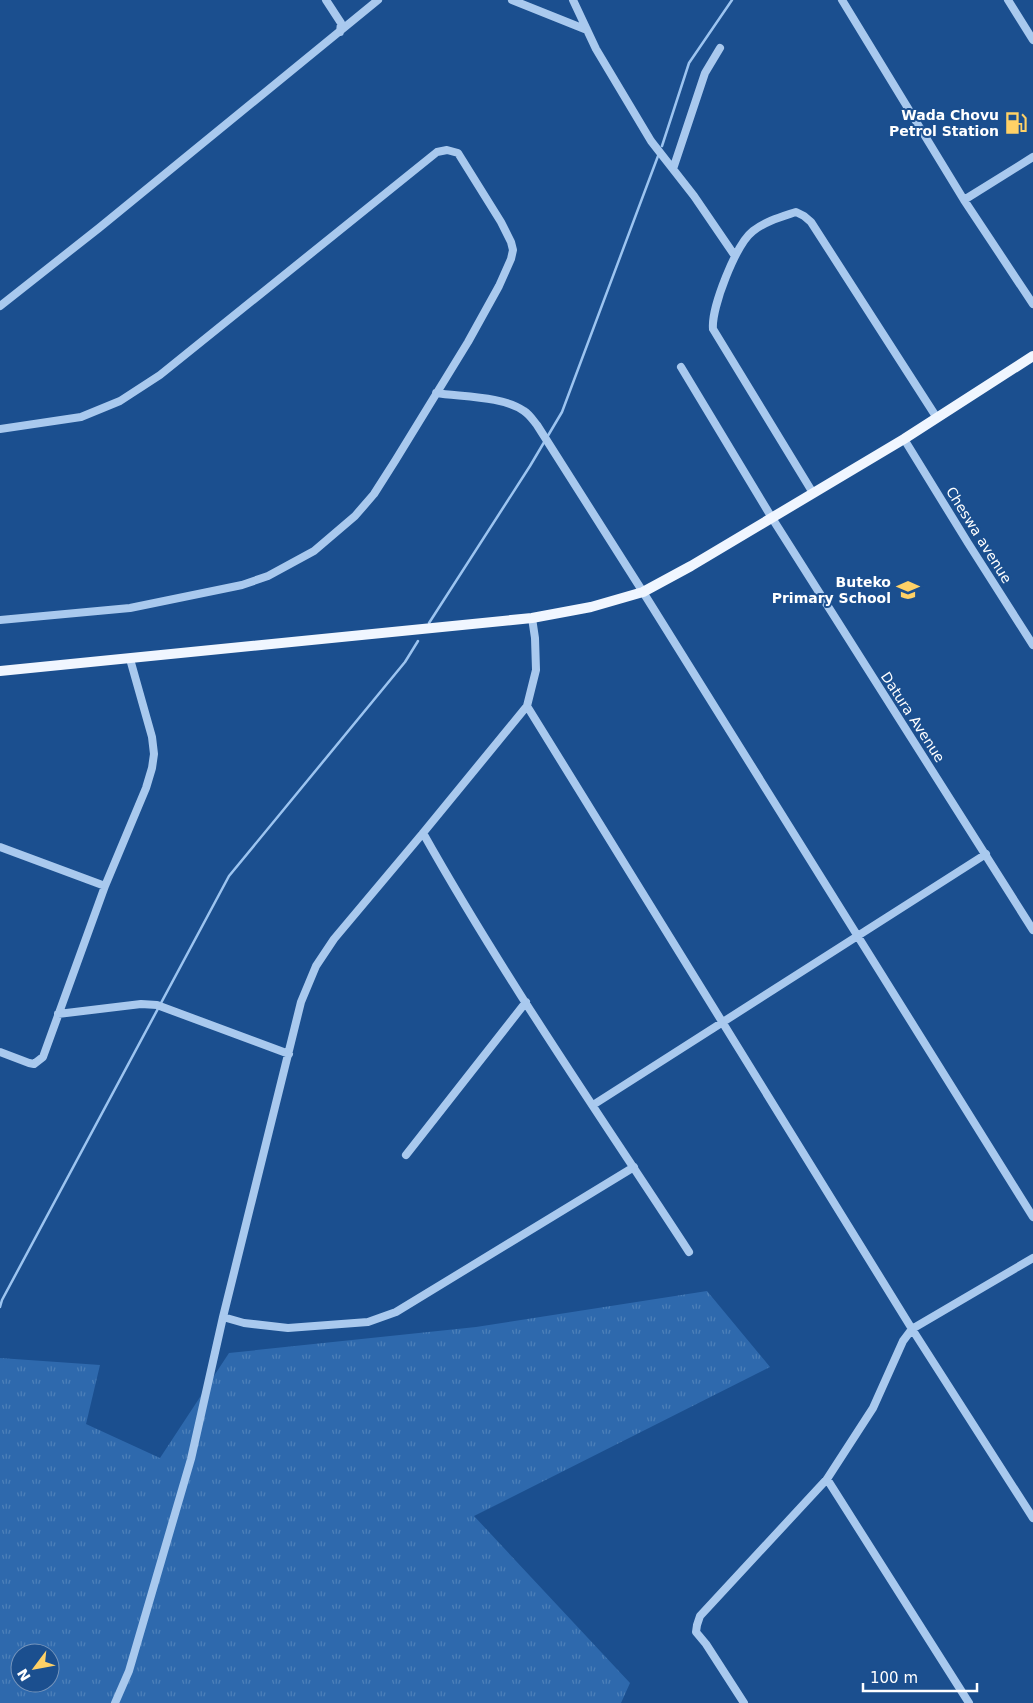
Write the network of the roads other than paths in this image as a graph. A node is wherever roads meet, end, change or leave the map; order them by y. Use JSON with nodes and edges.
{"nodes":[{"id":1,"x":326,"y":0,"type":"edge"},
{"id":2,"x":378,"y":0,"type":"edge"},
{"id":3,"x":512,"y":0,"type":"edge"},
{"id":4,"x":573,"y":0,"type":"edge"},
{"id":5,"x":842,"y":0,"type":"edge"},
{"id":6,"x":1008,"y":0,"type":"edge"},
{"id":7,"x":587,"y":30,"type":"junction"},
{"id":8,"x":340,"y":32,"type":"junction"},
{"id":9,"x":1033,"y":40,"type":"edge"},
{"id":10,"x":720,"y":48,"type":"dead end"},
{"id":11,"x":1033,"y":157,"type":"edge"},
{"id":12,"x":673,"y":169,"type":"junction"},
{"id":13,"x":964,"y":200,"type":"junction"},
{"id":14,"x":735,"y":256,"type":"junction"},
{"id":15,"x":1033,"y":304,"type":"edge"},
{"id":16,"x":0,"y":306,"type":"edge"},
{"id":17,"x":1033,"y":356,"type":"edge"},
{"id":18,"x":681,"y":367,"type":"dead end"},
{"id":19,"x":436,"y":394,"type":"junction"},
{"id":20,"x":937,"y":418,"type":"junction"},
{"id":21,"x":0,"y":429,"type":"edge"},
{"id":22,"x":904,"y":439,"type":"junction"},
{"id":23,"x":813,"y":493,"type":"junction"},
{"id":24,"x":772,"y":518,"type":"junction"},
{"id":25,"x":643,"y":592,"type":"junction"},
{"id":26,"x":532,"y":618,"type":"junction"},
{"id":27,"x":0,"y":620,"type":"edge"},
{"id":28,"x":1033,"y":644,"type":"edge"},
{"id":29,"x":130,"y":658,"type":"junction"},
{"id":30,"x":0,"y":670,"type":"edge"},
{"id":31,"x":527,"y":706,"type":"junction"},
{"id":32,"x":423,"y":833,"type":"junction"},
{"id":33,"x":0,"y":848,"type":"edge"},
{"id":34,"x":986,"y":854,"type":"junction"},
{"id":35,"x":105,"y":886,"type":"junction"},
{"id":36,"x":1033,"y":930,"type":"edge"},
{"id":37,"x":858,"y":936,"type":"junction"},
{"id":38,"x":526,"y":1002,"type":"junction"},
{"id":39,"x":58,"y":1014,"type":"junction"},
{"id":40,"x":724,"y":1022,"type":"junction"},
{"id":41,"x":0,"y":1052,"type":"edge"},
{"id":42,"x":288,"y":1054,"type":"junction"},
{"id":43,"x":594,"y":1105,"type":"junction"},
{"id":44,"x":406,"y":1154,"type":"dead end"},
{"id":45,"x":634,"y":1167,"type":"junction"},
{"id":46,"x":1033,"y":1217,"type":"edge"},
{"id":47,"x":689,"y":1252,"type":"dead end"},
{"id":48,"x":1033,"y":1258,"type":"edge"},
{"id":49,"x":223,"y":1317,"type":"junction"},
{"id":50,"x":912,"y":1329,"type":"junction"},
{"id":51,"x":827,"y":1479,"type":"junction"},
{"id":52,"x":1033,"y":1518,"type":"edge"},
{"id":53,"x":116,"y":1703,"type":"edge"},
{"id":54,"x":744,"y":1703,"type":"edge"},
{"id":55,"x":969,"y":1703,"type":"edge"}],
"edges":[{"from":1,"to":8,"type":"street"},
{"from":2,"to":8,"type":"street"},
{"from":3,"to":7,"type":"street"},
{"from":4,"to":7,"type":"street"},
{"from":5,"to":13,"type":"street"},
{"from":6,"to":9,"type":"street"},
{"from":7,"to":12,"type":"street"},
{"from":8,"to":16,"type":"street"},
{"from":10,"to":12,"type":"street"},
{"from":11,"to":13,"type":"street"},
{"from":12,"to":14,"type":"street"},
{"from":13,"to":15,"type":"street"},
{"from":14,"to":20,"type":"street"},
{"from":14,"to":23,"type":"street"},
{"from":17,"to":20,"type":"main road"},
{"from":18,"to":24,"type":"street","name":"Datura Avenue"},
{"from":19,"to":21,"type":"street"},
{"from":19,"to":25,"type":"street"},
{"from":19,"to":27,"type":"street"},
{"from":20,"to":22,"type":"main road"},
{"from":22,"to":23,"type":"main road"},
{"from":22,"to":28,"type":"street","name":"Cheswa avenue"},
{"from":23,"to":24,"type":"main road"},
{"from":24,"to":25,"type":"main road"},
{"from":24,"to":34,"type":"street","name":"Datura Avenue"},
{"from":25,"to":26,"type":"main road"},
{"from":25,"to":37,"type":"street"},
{"from":26,"to":29,"type":"main road"},
{"from":26,"to":31,"type":"street"},
{"from":29,"to":30,"type":"main road"},
{"from":29,"to":35,"type":"street"},
{"from":31,"to":32,"type":"street"},
{"from":31,"to":40,"type":"street"},
{"from":32,"to":38,"type":"street"},
{"from":32,"to":42,"type":"street"},
{"from":33,"to":35,"type":"street"},
{"from":34,"to":36,"type":"street","name":"Datura Avenue"},
{"from":34,"to":37,"type":"street"},
{"from":35,"to":39,"type":"street"},
{"from":37,"to":40,"type":"street"},
{"from":37,"to":46,"type":"street"},
{"from":38,"to":43,"type":"street"},
{"from":38,"to":44,"type":"street"},
{"from":39,"to":41,"type":"street"},
{"from":39,"to":42,"type":"street"},
{"from":40,"to":43,"type":"street"},
{"from":40,"to":50,"type":"street"},
{"from":42,"to":49,"type":"street"},
{"from":43,"to":45,"type":"street"},
{"from":45,"to":47,"type":"street"},
{"from":45,"to":49,"type":"street"},
{"from":48,"to":50,"type":"street"},
{"from":49,"to":53,"type":"street"},
{"from":50,"to":51,"type":"street"},
{"from":50,"to":52,"type":"street"},
{"from":51,"to":54,"type":"street"},
{"from":51,"to":55,"type":"street"}]}
